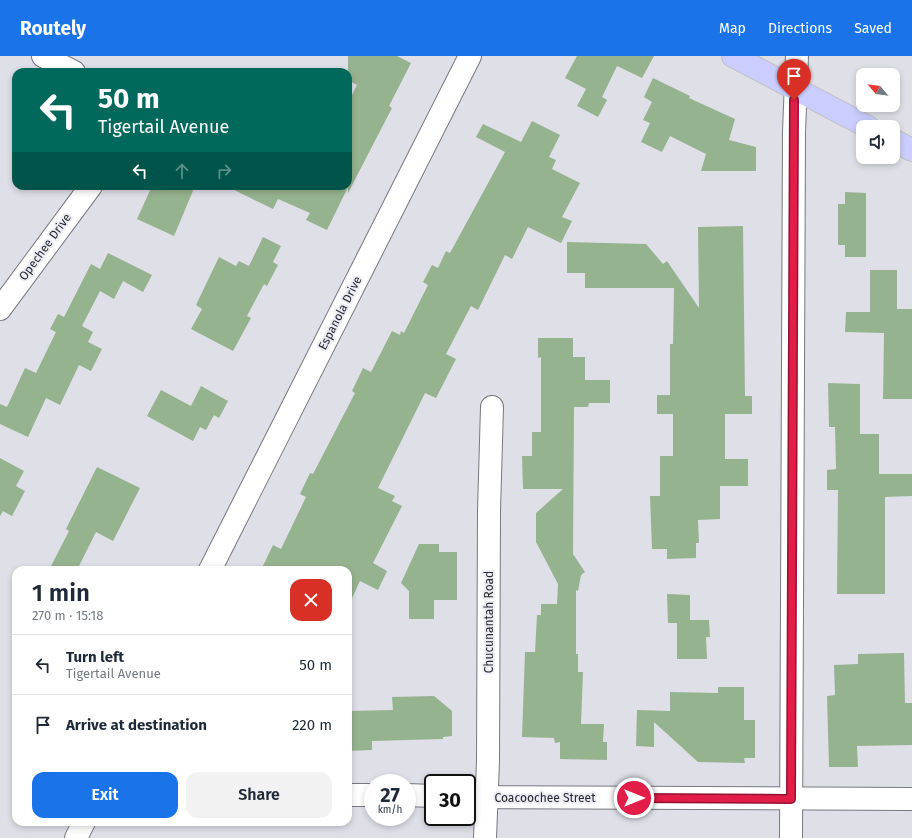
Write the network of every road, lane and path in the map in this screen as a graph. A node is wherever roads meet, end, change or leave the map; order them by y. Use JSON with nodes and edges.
{"nodes":[{"id":1,"x":43,"y":56,"type":"edge"},
{"id":2,"x":470,"y":56,"type":"edge"},
{"id":3,"x":733,"y":56,"type":"edge"},
{"id":4,"x":797,"y":56,"type":"edge"},
{"id":5,"x":66,"y":68,"type":"edge"},
{"id":6,"x":794,"y":87,"type":"junction"},
{"id":7,"x":856,"y":121,"type":"edge"},
{"id":8,"x":900,"y":144,"type":"edge"},
{"id":9,"x":912,"y":150,"type":"edge"},
{"id":10,"x":88,"y":190,"type":"edge"},
{"id":11,"x":0,"y":309,"type":"edge"},
{"id":12,"x":492,"y":407,"type":"dead end"},
{"id":13,"x":212,"y":566,"type":"edge"},
{"id":14,"x":352,"y":794,"type":"edge"},
{"id":15,"x":364,"y":795,"type":"edge"},
{"id":16,"x":477,"y":797,"type":"edge"},
{"id":17,"x":791,"y":799,"type":"junction"},
{"id":18,"x":912,"y":799,"type":"edge"},
{"id":19,"x":82,"y":826,"type":"edge"},
{"id":20,"x":76,"y":838,"type":"edge"},
{"id":21,"x":485,"y":838,"type":"edge"},
{"id":22,"x":791,"y":838,"type":"edge"}],
"edges":[{"from":1,"to":5,"type":"street"},
{"from":2,"to":13,"type":"street","name":"Espanola Drive"},
{"from":3,"to":6,"type":"main road"},
{"from":4,"to":6,"type":"street"},
{"from":6,"to":7,"type":"main road"},
{"from":6,"to":17,"type":"street"},
{"from":8,"to":9,"type":"main road"},
{"from":10,"to":11,"type":"street","name":"Opechee Drive"},
{"from":12,"to":16,"type":"street","name":"Chucunantah Road"},
{"from":14,"to":15,"type":"street"},
{"from":16,"to":17,"type":"street","name":"Coacoochee Street"},
{"from":16,"to":21,"type":"street","name":"Chucunantah Road"},
{"from":17,"to":18,"type":"street","name":"Coacoochee Street"},
{"from":17,"to":22,"type":"street"},
{"from":19,"to":20,"type":"street"}]}
